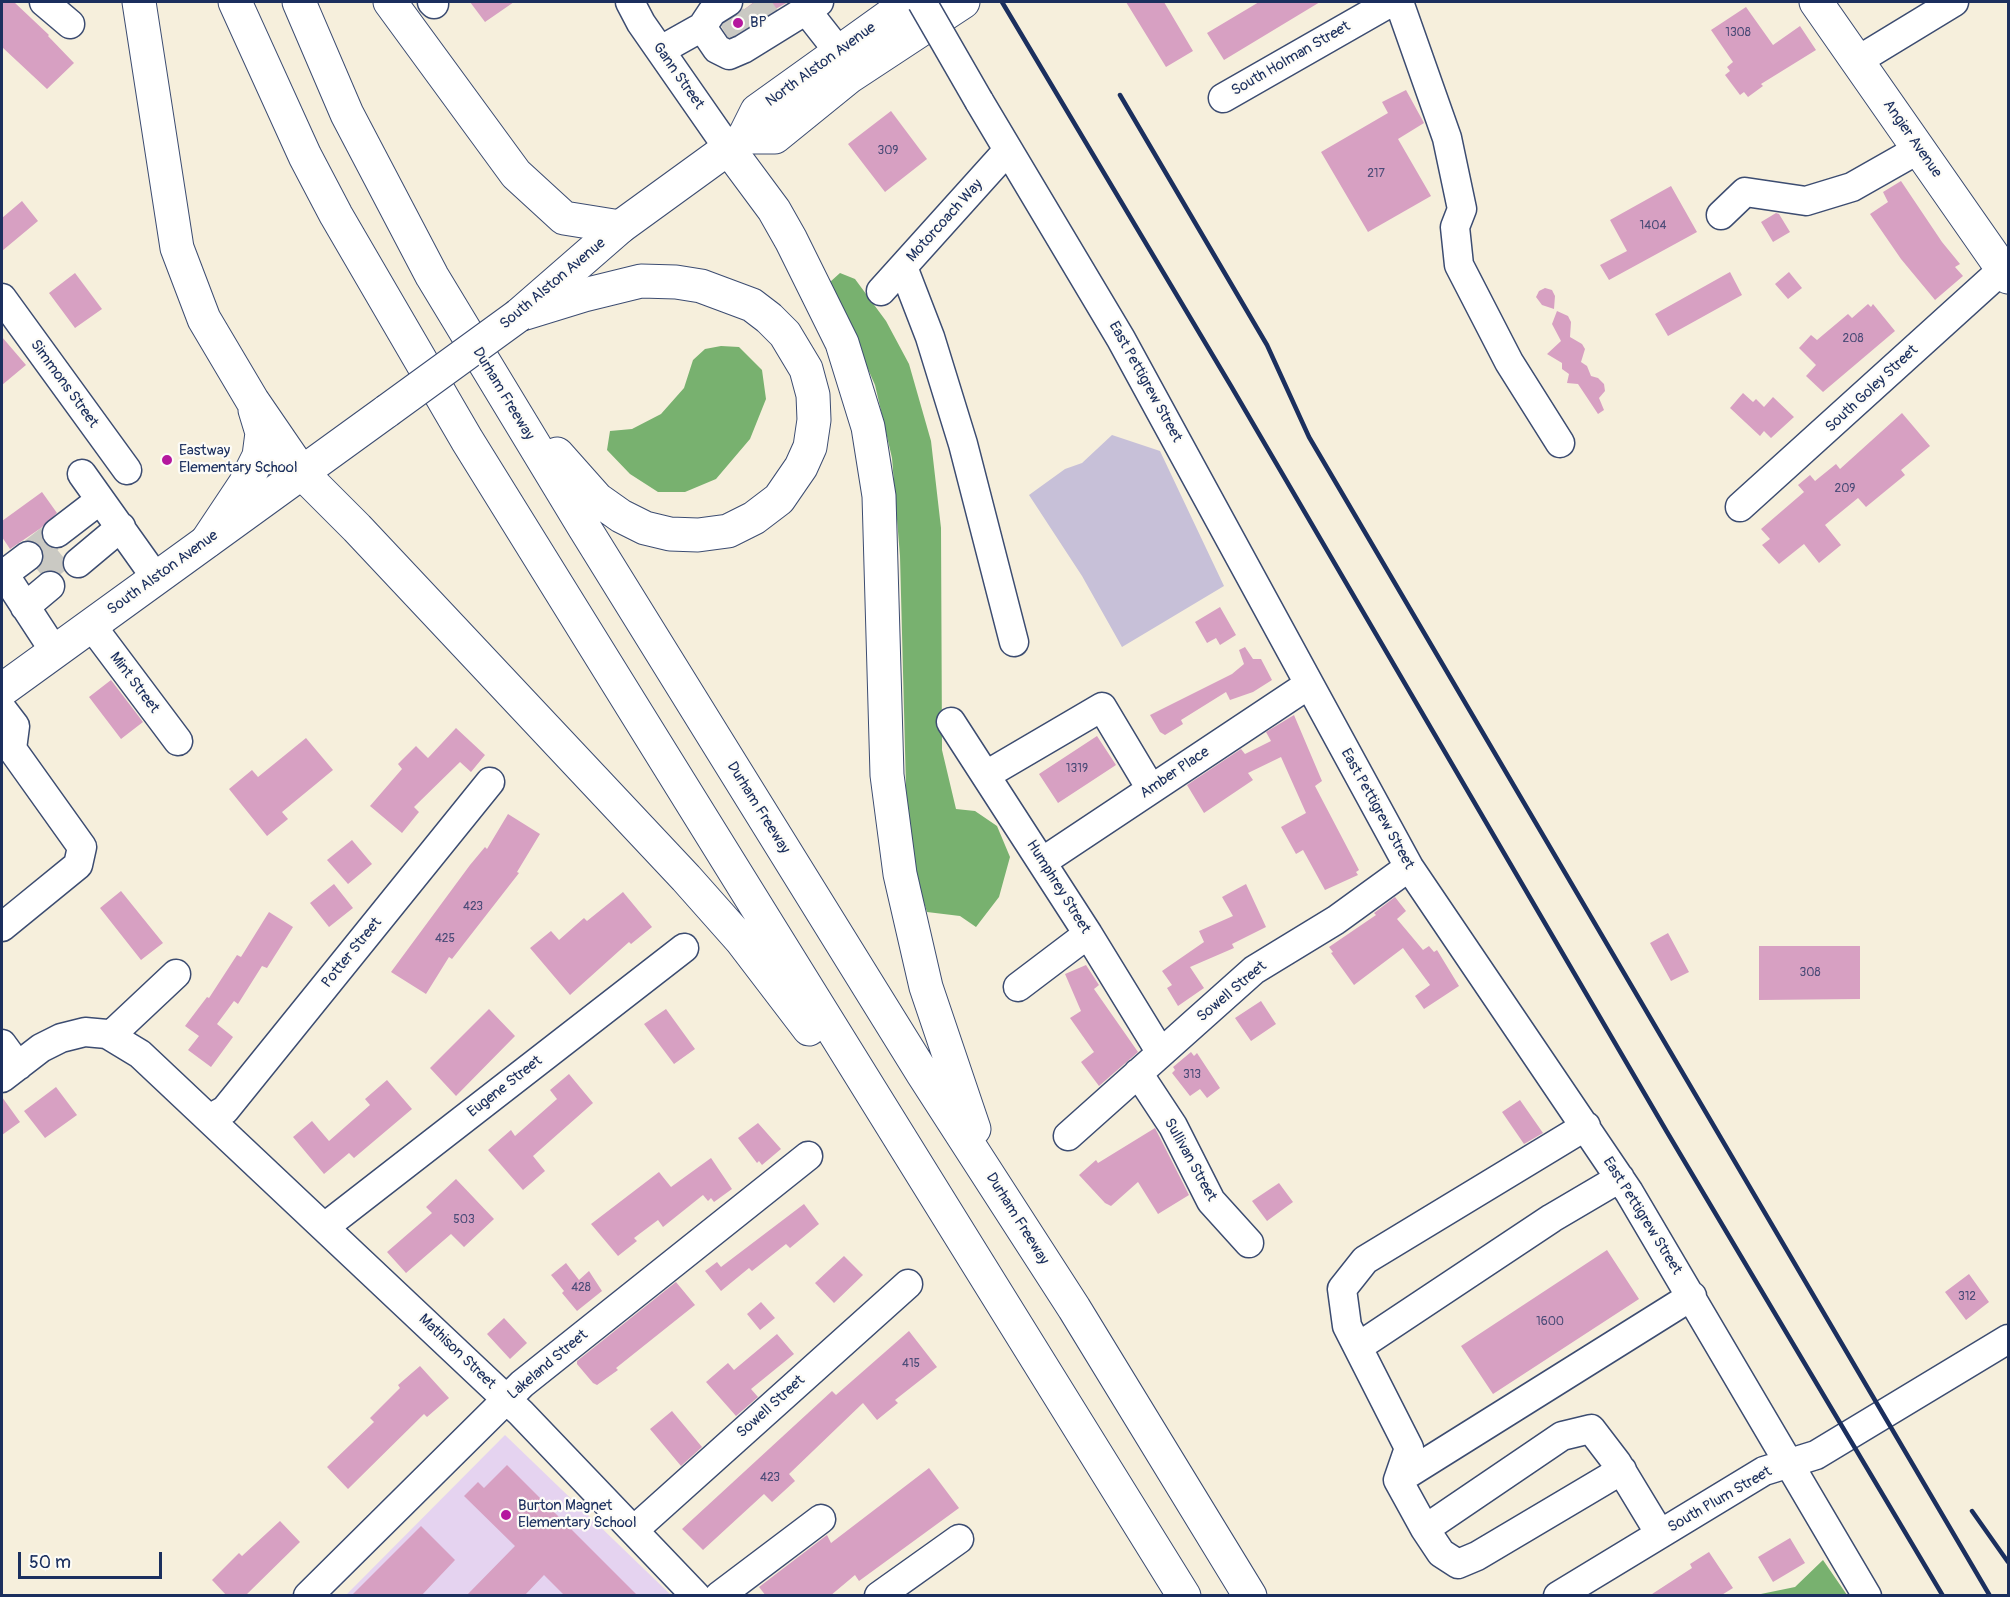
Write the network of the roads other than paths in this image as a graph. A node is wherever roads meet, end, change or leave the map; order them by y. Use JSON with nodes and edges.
{"nodes":[{"id":1,"x":44,"y":2,"type":"edge"},
{"id":2,"x":139,"y":2,"type":"edge"},
{"id":3,"x":235,"y":2,"type":"edge"},
{"id":4,"x":299,"y":2,"type":"edge"},
{"id":5,"x":390,"y":2,"type":"edge"},
{"id":6,"x":630,"y":2,"type":"edge"},
{"id":7,"x":909,"y":2,"type":"edge"},
{"id":8,"x":921,"y":2,"type":"edge"},
{"id":9,"x":963,"y":2,"type":"edge"},
{"id":10,"x":1391,"y":2,"type":"edge"},
{"id":11,"x":1399,"y":2,"type":"edge"},
{"id":12,"x":1816,"y":2,"type":"edge"},
{"id":13,"x":1954,"y":2,"type":"edge"},
{"id":14,"x":797,"y":11,"type":"edge"},
{"id":15,"x":735,"y":20,"type":"edge"},
{"id":16,"x":70,"y":24,"type":"dead end"},
{"id":17,"x":702,"y":27,"type":"junction"},
{"id":18,"x":661,"y":50,"type":"junction"},
{"id":19,"x":839,"y":51,"type":"junction"},
{"id":20,"x":1857,"y":61,"type":"junction"},
{"id":21,"x":1223,"y":98,"type":"dead end"},
{"id":22,"x":736,"y":143,"type":"junction"},
{"id":23,"x":1919,"y":149,"type":"junction"},
{"id":24,"x":1008,"y":150,"type":"junction"},
{"id":25,"x":1721,"y":215,"type":"dead end"},
{"id":26,"x":620,"y":227,"type":"junction"},
{"id":27,"x":903,"y":267,"type":"junction"},
{"id":28,"x":2006,"y":273,"type":"edge"},
{"id":29,"x":880,"y":291,"type":"dead end"},
{"id":30,"x":2,"y":298,"type":"edge"},
{"id":31,"x":519,"y":315,"type":"junction"},
{"id":32,"x":11,"y":330,"type":"edge"},
{"id":33,"x":504,"y":396,"type":"junction"},
{"id":34,"x":252,"y":400,"type":"junction"},
{"id":35,"x":1560,"y":443,"type":"dead end"},
{"id":36,"x":127,"y":470,"type":"dead end"},
{"id":37,"x":302,"y":473,"type":"junction"},
{"id":38,"x":82,"y":474,"type":"dead end"},
{"id":39,"x":1740,"y":507,"type":"dead end"},
{"id":40,"x":111,"y":514,"type":"junction"},
{"id":41,"x":207,"y":541,"type":"junction"},
{"id":42,"x":68,"y":548,"type":"tunnel mouth"},
{"id":43,"x":156,"y":578,"type":"junction"},
{"id":44,"x":20,"y":600,"type":"junction"},
{"id":45,"x":91,"y":625,"type":"junction"},
{"id":46,"x":1014,"y":642,"type":"dead end"},
{"id":47,"x":55,"y":652,"type":"junction"},
{"id":48,"x":1308,"y":685,"type":"junction"},
{"id":49,"x":2,"y":690,"type":"edge"},
{"id":50,"x":2,"y":709,"type":"edge"},
{"id":51,"x":951,"y":722,"type":"dead end"},
{"id":52,"x":178,"y":741,"type":"dead end"},
{"id":53,"x":986,"y":775,"type":"junction"},
{"id":54,"x":490,"y":782,"type":"dead end"},
{"id":55,"x":1151,"y":789,"type":"junction"},
{"id":56,"x":1042,"y":862,"type":"junction"},
{"id":57,"x":1409,"y":867,"type":"junction"},
{"id":58,"x":2,"y":927,"type":"edge"},
{"id":59,"x":1088,"y":934,"type":"junction"},
{"id":60,"x":684,"y":948,"type":"dead end"},
{"id":61,"x":176,"y":974,"type":"dead end"},
{"id":62,"x":1017,"y":987,"type":"dead end"},
{"id":63,"x":110,"y":1036,"type":"junction"},
{"id":64,"x":1161,"y":1053,"type":"junction"},
{"id":65,"x":7,"y":1063,"type":"edge"},
{"id":66,"x":1138,"y":1073,"type":"junction"},
{"id":67,"x":209,"y":1119,"type":"junction"},
{"id":68,"x":1586,"y":1126,"type":"junction"},
{"id":69,"x":894,"y":1128,"type":"junction"},
{"id":70,"x":1068,"y":1136,"type":"dead end"},
{"id":71,"x":808,"y":1156,"type":"dead end"},
{"id":72,"x":990,"y":1176,"type":"junction"},
{"id":73,"x":1620,"y":1178,"type":"junction"},
{"id":74,"x":326,"y":1226,"type":"junction"},
{"id":75,"x":1249,"y":1243,"type":"dead end"},
{"id":76,"x":908,"y":1284,"type":"dead end"},
{"id":77,"x":1692,"y":1296,"type":"junction"},
{"id":78,"x":1358,"y":1347,"type":"junction"},
{"id":79,"x":2006,"y":1348,"type":"edge"},
{"id":80,"x":506,"y":1399,"type":"junction"},
{"id":81,"x":1789,"y":1464,"type":"junction"},
{"id":82,"x":1622,"y":1470,"type":"junction"},
{"id":83,"x":1398,"y":1480,"type":"junction"},
{"id":84,"x":821,"y":1519,"type":"dead end"},
{"id":85,"x":634,"y":1530,"type":"junction"},
{"id":86,"x":1425,"y":1530,"type":"junction"},
{"id":87,"x":1660,"y":1534,"type":"junction"},
{"id":88,"x":959,"y":1539,"type":"dead end"},
{"id":89,"x":308,"y":1596,"type":"edge"},
{"id":90,"x":696,"y":1596,"type":"edge"},
{"id":91,"x":719,"y":1596,"type":"edge"},
{"id":92,"x":879,"y":1596,"type":"edge"},
{"id":93,"x":1184,"y":1596,"type":"edge"},
{"id":94,"x":1250,"y":1596,"type":"edge"},
{"id":95,"x":1558,"y":1596,"type":"edge"},
{"id":96,"x":1867,"y":1596,"type":"edge"}],
"edges":[{"from":1,"to":16,"type":"street"},
{"from":2,"to":34,"type":"main road"},
{"from":3,"to":69,"type":"main road"},
{"from":4,"to":33,"type":"main road","name":"Durham Freeway"},
{"from":5,"to":26,"type":"main road"},
{"from":6,"to":18,"type":"street","name":"Gann Street"},
{"from":7,"to":19,"type":"main road","name":"North Alston Avenue"},
{"from":8,"to":24,"type":"street","name":"East Pettigrew Street","bridge":true},
{"from":9,"to":22,"type":"main road"},
{"from":10,"to":21,"type":"street","name":"South Holman Street"},
{"from":11,"to":35,"type":"street"},
{"from":12,"to":20,"type":"main road","name":"Angier Avenue"},
{"from":13,"to":20,"type":"street"},
{"from":14,"to":15,"type":"street"},
{"from":14,"to":19,"type":"street"},
{"from":15,"to":17,"type":"street"},
{"from":15,"to":17,"type":"street"},
{"from":17,"to":18,"type":"street"},
{"from":18,"to":22,"type":"street","name":"Gann Street"},
{"from":19,"to":22,"type":"main road","name":"North Alston Avenue"},
{"from":20,"to":23,"type":"main road","name":"Angier Avenue"},
{"from":22,"to":26,"type":"main road","name":"South Alston Avenue"},
{"from":22,"to":72,"type":"main road"},
{"from":23,"to":25,"type":"street"},
{"from":23,"to":28,"type":"main road","name":"Angier Avenue"},
{"from":24,"to":27,"type":"street","name":"Motorcoach Way"},
{"from":24,"to":48,"type":"street","name":"East Pettigrew Street"},
{"from":26,"to":31,"type":"main road","name":"South Alston Avenue"},
{"from":27,"to":29,"type":"street","name":"Motorcoach Way"},
{"from":27,"to":46,"type":"street"},
{"from":28,"to":39,"type":"street","name":"South Goley Street"},
{"from":30,"to":32,"type":"street","name":"Simmons Street"},
{"from":31,"to":33,"type":"main road"},
{"from":31,"to":37,"type":"main road","name":"South Alston Avenue","bridge":true},
{"from":32,"to":36,"type":"street","name":"Simmons Street"},
{"from":33,"to":72,"type":"main road","name":"Durham Freeway"},
{"from":34,"to":37,"type":"main road"},
{"from":34,"to":41,"type":"main road"},
{"from":37,"to":41,"type":"main road","name":"South Alston Avenue"},
{"from":37,"to":69,"type":"main road"},
{"from":38,"to":40,"type":"street"},
{"from":40,"to":42,"type":"street"},
{"from":40,"to":43,"type":"street"},
{"from":41,"to":43,"type":"main road","name":"South Alston Avenue"},
{"from":43,"to":45,"type":"main road","name":"South Alston Avenue"},
{"from":44,"to":44,"type":"street"},
{"from":44,"to":47,"type":"street"},
{"from":45,"to":47,"type":"main road","name":"South Alston Avenue"},
{"from":45,"to":52,"type":"street","name":"Mint Street"},
{"from":47,"to":49,"type":"main road","name":"South Alston Avenue"},
{"from":48,"to":55,"type":"street","name":"Amber Place"},
{"from":48,"to":57,"type":"street","name":"East Pettigrew Street"},
{"from":50,"to":58,"type":"street"},
{"from":51,"to":53,"type":"street","name":"Humphrey Street"},
{"from":53,"to":55,"type":"street"},
{"from":53,"to":56,"type":"street","name":"Humphrey Street"},
{"from":54,"to":67,"type":"street","name":"Potter Street"},
{"from":55,"to":56,"type":"street","name":"Amber Place"},
{"from":56,"to":59,"type":"street","name":"Humphrey Street"},
{"from":57,"to":64,"type":"street","name":"Sowell Street"},
{"from":57,"to":68,"type":"street","name":"East Pettigrew Street"},
{"from":59,"to":62,"type":"street"},
{"from":59,"to":64,"type":"street","name":"Humphrey Street"},
{"from":60,"to":74,"type":"street","name":"Eugene Street"},
{"from":61,"to":63,"type":"street"},
{"from":63,"to":65,"type":"street"},
{"from":63,"to":67,"type":"street","name":"Mathison Street"},
{"from":64,"to":66,"type":"street","name":"Sowell Street"},
{"from":66,"to":70,"type":"street","name":"Sowell Street"},
{"from":66,"to":75,"type":"street","name":"Sullivan Street"},
{"from":67,"to":74,"type":"street","name":"Mathison Street"},
{"from":68,"to":73,"type":"street","name":"East Pettigrew Street"},
{"from":68,"to":78,"type":"street"},
{"from":69,"to":93,"type":"main road"},
{"from":71,"to":80,"type":"street","name":"Lakeland Street"},
{"from":72,"to":94,"type":"main road","name":"Durham Freeway"},
{"from":73,"to":77,"type":"street","name":"East Pettigrew Street"},
{"from":73,"to":78,"type":"street"},
{"from":74,"to":80,"type":"street","name":"Mathison Street"},
{"from":76,"to":85,"type":"street","name":"Sowell Street"},
{"from":77,"to":81,"type":"street","name":"East Pettigrew Street"},
{"from":77,"to":83,"type":"street"},
{"from":78,"to":83,"type":"street"},
{"from":79,"to":81,"type":"street","name":"South Plum Street"},
{"from":80,"to":85,"type":"street","name":"Mathison Street"},
{"from":80,"to":89,"type":"street","name":"Lakeland Street"},
{"from":81,"to":87,"type":"street","name":"South Plum Street"},
{"from":81,"to":96,"type":"street","name":"East Pettigrew Street"},
{"from":82,"to":86,"type":"street"},
{"from":82,"to":86,"type":"street"},
{"from":82,"to":87,"type":"street"},
{"from":83,"to":86,"type":"street"},
{"from":84,"to":91,"type":"street"},
{"from":85,"to":90,"type":"street","name":"Mathison Street"},
{"from":87,"to":95,"type":"street","name":"South Plum Street"},
{"from":88,"to":92,"type":"street"}]}
